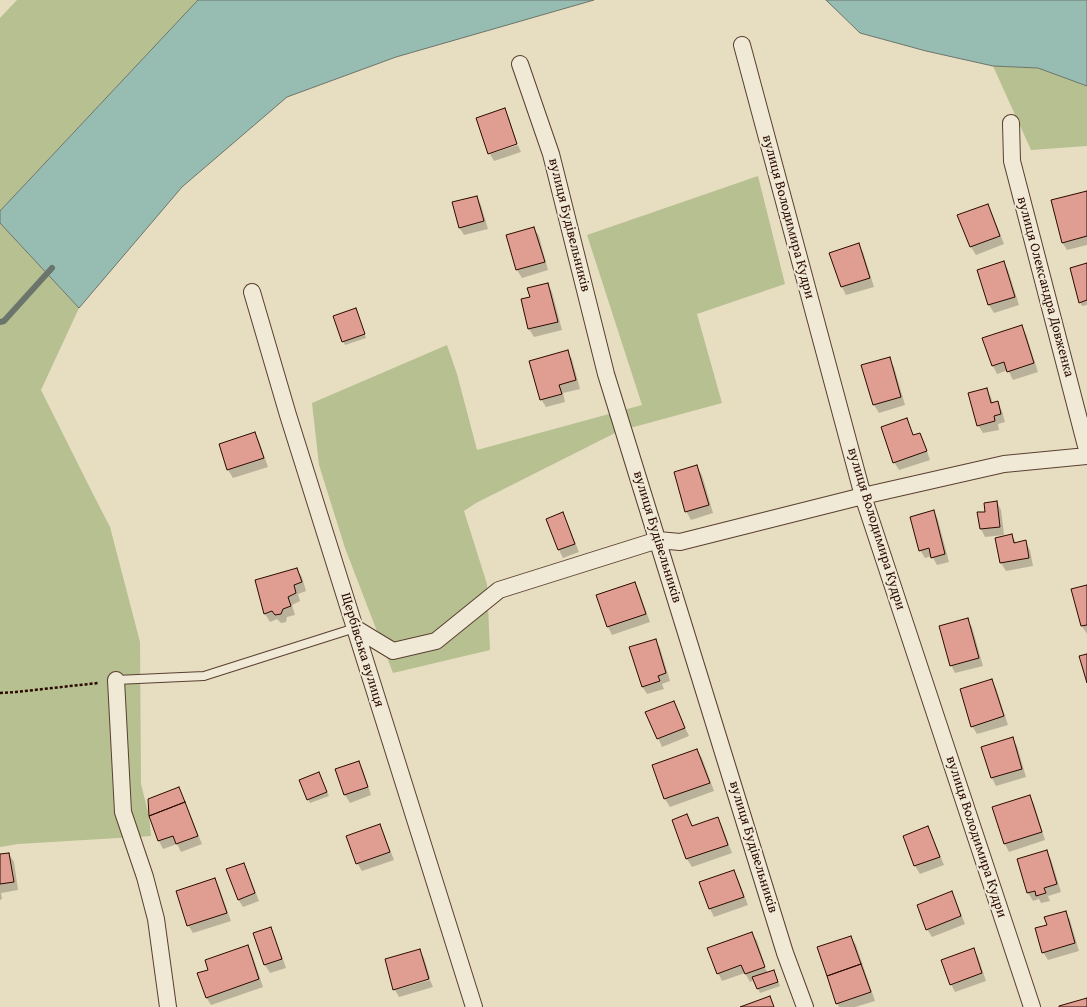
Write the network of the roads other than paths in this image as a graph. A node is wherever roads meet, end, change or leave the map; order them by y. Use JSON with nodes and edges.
{"nodes":[{"id":1,"x":742,"y":45,"type":"dead end"},
{"id":2,"x":520,"y":64,"type":"dead end"},
{"id":3,"x":1011,"y":123,"type":"dead end"},
{"id":4,"x":252,"y":292,"type":"dead end"},
{"id":5,"x":1087,"y":450,"type":"edge"},
{"id":6,"x":1087,"y":456,"type":"edge"},
{"id":7,"x":863,"y":496,"type":"junction"},
{"id":8,"x":658,"y":540,"type":"junction"},
{"id":9,"x":355,"y":628,"type":"junction"},
{"id":10,"x":116,"y":680,"type":"joint"},
{"id":11,"x":168,"y":1007,"type":"edge"},
{"id":12,"x":474,"y":1007,"type":"edge"},
{"id":13,"x":805,"y":1007,"type":"edge"},
{"id":14,"x":1032,"y":1007,"type":"edge"}],
"edges":[{"from":1,"to":7,"type":"street","name":"вулиця Володимира Кудри"},
{"from":2,"to":8,"type":"street","name":"вулиця Будівельників"},
{"from":3,"to":5,"type":"street","name":"вулиця Олександра Довженка"},
{"from":4,"to":9,"type":"street","name":"Щербівська вулиця"},
{"from":6,"to":7,"type":"street"},
{"from":7,"to":8,"type":"street"},
{"from":7,"to":14,"type":"street","name":"вулиця Володимира Кудри"},
{"from":8,"to":9,"type":"street"},
{"from":8,"to":13,"type":"street","name":"вулиця Будівельників"},
{"from":9,"to":10,"type":"lane"},
{"from":9,"to":12,"type":"street","name":"Щербівська вулиця"},
{"from":10,"to":11,"type":"street"}]}
